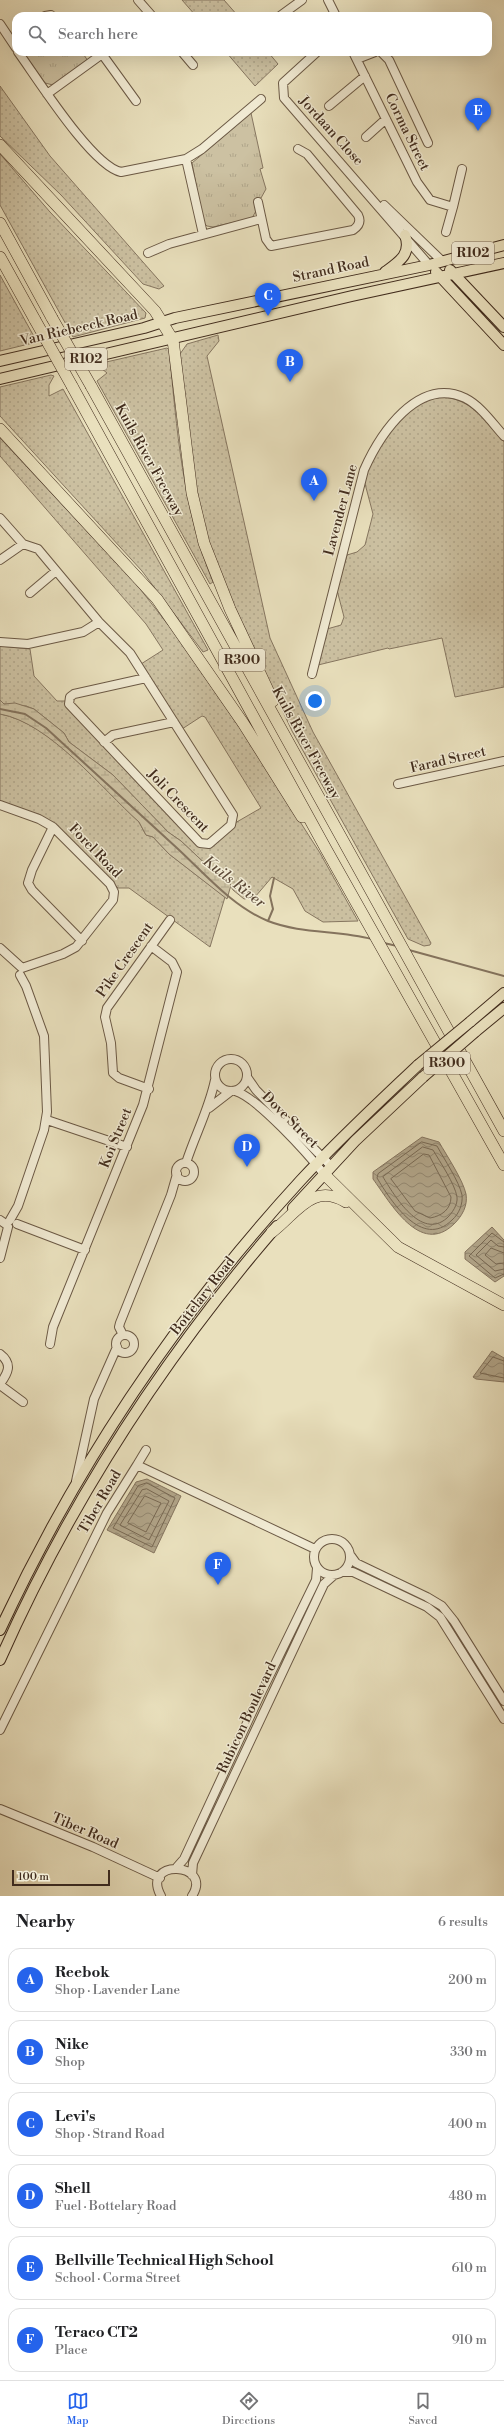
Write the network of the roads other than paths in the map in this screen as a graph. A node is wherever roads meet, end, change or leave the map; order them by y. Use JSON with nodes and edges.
{"nodes":[{"id":1,"x":138,"y":0,"type":"edge"},
{"id":2,"x":302,"y":0,"type":"edge"},
{"id":3,"x":328,"y":0,"type":"edge"},
{"id":4,"x":148,"y":12,"type":"edge"},
{"id":5,"x":286,"y":12,"type":"edge"},
{"id":6,"x":334,"y":12,"type":"edge"},
{"id":7,"x":0,"y":24,"type":"edge"},
{"id":8,"x":12,"y":36,"type":"edge"},
{"id":9,"x":21,"y":56,"type":"edge"},
{"id":10,"x":100,"y":56,"type":"edge"},
{"id":11,"x":106,"y":56,"type":"edge"},
{"id":12,"x":185,"y":56,"type":"edge"},
{"id":13,"x":312,"y":56,"type":"edge"},
{"id":14,"x":355,"y":56,"type":"edge"},
{"id":15,"x":385,"y":56,"type":"edge"},
{"id":16,"x":193,"y":65,"type":"dead end"},
{"id":17,"x":365,"y":76,"type":"junction"},
{"id":18,"x":47,"y":94,"type":"junction"},
{"id":19,"x":261,"y":100,"type":"dead end"},
{"id":20,"x":136,"y":101,"type":"dead end"},
{"id":21,"x":329,"y":106,"type":"dead end"},
{"id":22,"x":386,"y":119,"type":"junction"},
{"id":23,"x":366,"y":137,"type":"dead end"},
{"id":24,"x":428,"y":143,"type":"dead end"},
{"id":25,"x":0,"y":145,"type":"edge"},
{"id":26,"x":298,"y":149,"type":"dead end"},
{"id":27,"x":186,"y":159,"type":"junction"},
{"id":28,"x":462,"y":169,"type":"dead end"},
{"id":29,"x":368,"y":192,"type":"junction"},
{"id":30,"x":258,"y":202,"type":"dead end"},
{"id":31,"x":452,"y":207,"type":"junction"},
{"id":32,"x":262,"y":219,"type":"junction"},
{"id":33,"x":0,"y":223,"type":"edge"},
{"id":34,"x":446,"y":232,"type":"dead end"},
{"id":35,"x":203,"y":234,"type":"junction"},
{"id":36,"x":405,"y":235,"type":"junction"},
{"id":37,"x":504,"y":245,"type":"edge"},
{"id":38,"x":148,"y":253,"type":"dead end"},
{"id":39,"x":0,"y":257,"type":"edge"},
{"id":40,"x":442,"y":261,"type":"junction"},
{"id":41,"x":504,"y":263,"type":"edge"},
{"id":42,"x":429,"y":265,"type":"junction"},
{"id":43,"x":384,"y":274,"type":"junction"},
{"id":44,"x":454,"y":274,"type":"junction"},
{"id":45,"x":440,"y":276,"type":"junction"},
{"id":46,"x":163,"y":322,"type":"junction"},
{"id":47,"x":504,"y":327,"type":"edge"},
{"id":48,"x":172,"y":340,"type":"junction"},
{"id":49,"x":504,"y":345,"type":"edge"},
{"id":50,"x":0,"y":361,"type":"edge"},
{"id":51,"x":0,"y":379,"type":"edge"},
{"id":52,"x":0,"y":429,"type":"edge"},
{"id":53,"x":504,"y":436,"type":"edge"},
{"id":54,"x":0,"y":518,"type":"edge"},
{"id":55,"x":23,"y":544,"type":"junction"},
{"id":56,"x":0,"y":560,"type":"edge"},
{"id":57,"x":56,"y":571,"type":"junction"},
{"id":58,"x":30,"y":593,"type":"dead end"},
{"id":59,"x":99,"y":622,"type":"junction"},
{"id":60,"x":0,"y":642,"type":"edge"},
{"id":61,"x":312,"y":674,"type":"dead end"},
{"id":62,"x":146,"y":678,"type":"junction"},
{"id":63,"x":174,"y":722,"type":"junction"},
{"id":64,"x":288,"y":741,"type":"junction"},
{"id":65,"x":104,"y":742,"type":"junction"},
{"id":66,"x":504,"y":760,"type":"edge"},
{"id":67,"x":398,"y":784,"type":"dead end"},
{"id":68,"x":1,"y":807,"type":"edge"},
{"id":69,"x":53,"y":827,"type":"junction"},
{"id":70,"x":326,"y":849,"type":"junction"},
{"id":71,"x":170,"y":920,"type":"dead end"},
{"id":72,"x":82,"y":941,"type":"junction"},
{"id":73,"x":151,"y":946,"type":"junction"},
{"id":74,"x":0,"y":948,"type":"edge"},
{"id":75,"x":22,"y":971,"type":"junction"},
{"id":76,"x":504,"y":993,"type":"edge"},
{"id":77,"x":504,"y":1008,"type":"edge"},
{"id":78,"x":247,"y":1077,"type":"junction"},
{"id":79,"x":215,"y":1080,"type":"junction"},
{"id":80,"x":149,"y":1089,"type":"junction"},
{"id":81,"x":233,"y":1091,"type":"junction"},
{"id":82,"x":207,"y":1110,"type":"junction"},
{"id":83,"x":46,"y":1120,"type":"junction"},
{"id":84,"x":504,"y":1131,"type":"edge"},
{"id":85,"x":127,"y":1147,"type":"junction"},
{"id":86,"x":319,"y":1161,"type":"junction"},
{"id":87,"x":186,"y":1163,"type":"junction"},
{"id":88,"x":504,"y":1165,"type":"edge"},
{"id":89,"x":327,"y":1170,"type":"junction"},
{"id":90,"x":177,"y":1174,"type":"junction"},
{"id":91,"x":186,"y":1181,"type":"junction"},
{"id":92,"x":171,"y":1195,"type":"junction"},
{"id":93,"x":359,"y":1210,"type":"junction"},
{"id":94,"x":9,"y":1224,"type":"edge"},
{"id":95,"x":272,"y":1232,"type":"junction"},
{"id":96,"x":85,"y":1250,"type":"junction"},
{"id":97,"x":0,"y":1258,"type":"edge"},
{"id":98,"x":504,"y":1305,"type":"edge"},
{"id":99,"x":123,"y":1335,"type":"junction"},
{"id":100,"x":50,"y":1344,"type":"dead end"},
{"id":101,"x":117,"y":1347,"type":"junction"},
{"id":102,"x":0,"y":1354,"type":"edge"},
{"id":103,"x":0,"y":1385,"type":"edge"},
{"id":104,"x":23,"y":1402,"type":"dead end"},
{"id":105,"x":146,"y":1450,"type":"dead end"},
{"id":106,"x":137,"y":1465,"type":"junction"},
{"id":107,"x":74,"y":1488,"type":"junction"},
{"id":108,"x":315,"y":1549,"type":"junction"},
{"id":109,"x":351,"y":1556,"type":"junction"},
{"id":110,"x":317,"y":1568,"type":"junction"},
{"id":111,"x":342,"y":1572,"type":"junction"},
{"id":112,"x":332,"y":1576,"type":"junction"},
{"id":113,"x":0,"y":1630,"type":"edge"},
{"id":114,"x":0,"y":1660,"type":"edge"},
{"id":115,"x":504,"y":1701,"type":"edge"},
{"id":116,"x":504,"y":1719,"type":"edge"},
{"id":117,"x":0,"y":1730,"type":"edge"},
{"id":118,"x":0,"y":1809,"type":"edge"},
{"id":119,"x":177,"y":1868,"type":"junction"},
{"id":120,"x":192,"y":1876,"type":"junction"},
{"id":121,"x":160,"y":1878,"type":"junction"},
{"id":122,"x":194,"y":1895,"type":"edge"},
{"id":123,"x":161,"y":1896,"type":"edge"}],
"edges":[{"from":1,"to":4,"type":"street"},
{"from":2,"to":5,"type":"street"},
{"from":3,"to":6,"type":"street"},
{"from":7,"to":8,"type":"street"},
{"from":9,"to":18,"type":"street"},
{"from":10,"to":18,"type":"street"},
{"from":11,"to":20,"type":"street"},
{"from":12,"to":16,"type":"street"},
{"from":13,"to":29,"type":"street","name":"Jordaan Close"},
{"from":14,"to":17,"type":"street","name":"Corma Street"},
{"from":15,"to":24,"type":"street"},
{"from":17,"to":21,"type":"street"},
{"from":17,"to":22,"type":"street","name":"Corma Street"},
{"from":18,"to":27,"type":"street"},
{"from":19,"to":27,"type":"street"},
{"from":22,"to":23,"type":"street"},
{"from":22,"to":31,"type":"street","name":"Corma Street"},
{"from":25,"to":46,"type":"highway"},
{"from":26,"to":32,"type":"street"},
{"from":27,"to":35,"type":"street"},
{"from":28,"to":31,"type":"street"},
{"from":29,"to":36,"type":"street","name":"Jordaan Close"},
{"from":29,"to":40,"type":"street","name":"Jordaan Close"},
{"from":30,"to":32,"type":"street"},
{"from":31,"to":34,"type":"street"},
{"from":32,"to":35,"type":"street"},
{"from":33,"to":64,"type":"highway","name":"Kuils River Freeway","number":"R300","bridge":true},
{"from":35,"to":38,"type":"street"},
{"from":36,"to":42,"type":"street","name":"Jordaan Close"},
{"from":36,"to":43,"type":"main road"},
{"from":37,"to":40,"type":"main road","name":"Strand Road","number":"R102"},
{"from":39,"to":70,"type":"highway","number":"R300","bridge":true},
{"from":40,"to":42,"type":"main road","name":"Strand Road","number":"R102"},
{"from":40,"to":44,"type":"main road"},
{"from":41,"to":44,"type":"main road","name":"Strand Road","number":"R102"},
{"from":42,"to":43,"type":"main road","name":"Strand Road","number":"R102"},
{"from":42,"to":45,"type":"main road"},
{"from":43,"to":46,"type":"main road","name":"Strand Road","number":"R102"},
{"from":44,"to":45,"type":"main road","name":"Strand Road","number":"R102"},
{"from":44,"to":47,"type":"main road"},
{"from":45,"to":48,"type":"main road","name":"Strand Road","number":"R102"},
{"from":45,"to":49,"type":"main road"},
{"from":46,"to":48,"type":"highway"},
{"from":46,"to":50,"type":"main road","name":"Van Riebeeck Road","number":"R102"},
{"from":48,"to":51,"type":"main road","number":"R102"},
{"from":48,"to":64,"type":"highway"},
{"from":52,"to":70,"type":"highway"},
{"from":53,"to":61,"type":"street","name":"Lavender Lane"},
{"from":54,"to":55,"type":"street"},
{"from":55,"to":56,"type":"street"},
{"from":55,"to":57,"type":"street","name":"Joli Crescent"},
{"from":57,"to":58,"type":"street"},
{"from":57,"to":59,"type":"street","name":"Joli Crescent"},
{"from":59,"to":60,"type":"street"},
{"from":59,"to":62,"type":"street","name":"Joli Crescent"},
{"from":62,"to":63,"type":"street","name":"Joli Crescent"},
{"from":62,"to":65,"type":"street","name":"Joli Crescent"},
{"from":63,"to":65,"type":"street"},
{"from":63,"to":65,"type":"street","name":"Joli Crescent"},
{"from":64,"to":84,"type":"highway","name":"Kuils River Freeway","number":"R300"},
{"from":66,"to":67,"type":"street","name":"Farad Street"},
{"from":68,"to":69,"type":"street","name":"Forel Road"},
{"from":69,"to":72,"type":"street"},
{"from":69,"to":72,"type":"street","name":"Forel Road"},
{"from":70,"to":88,"type":"highway","number":"R300"},
{"from":71,"to":73,"type":"street","name":"Pike Crescent"},
{"from":72,"to":75,"type":"street","name":"Forel Road"},
{"from":73,"to":80,"type":"street","name":"Koi Street"},
{"from":73,"to":80,"type":"street","name":"Pike Crescent"},
{"from":74,"to":75,"type":"street"},
{"from":75,"to":83,"type":"street"},
{"from":76,"to":86,"type":"main road","name":"Bottelary Road","bridge":true},
{"from":77,"to":89,"type":"main road","name":"Bottelary Road","bridge":true},
{"from":78,"to":79,"type":"street","name":"Dove Street"},
{"from":78,"to":81,"type":"street","name":"Dove Street"},
{"from":78,"to":86,"type":"street","name":"Dove Street"},
{"from":79,"to":81,"type":"street","name":"Dove Street"},
{"from":79,"to":82,"type":"street"},
{"from":80,"to":85,"type":"street","name":"Koi Street"},
{"from":81,"to":82,"type":"street"},
{"from":81,"to":86,"type":"street","name":"Dove Street"},
{"from":82,"to":87,"type":"street"},
{"from":83,"to":85,"type":"street"},
{"from":83,"to":94,"type":"street"},
{"from":85,"to":96,"type":"street","name":"Koi Street"},
{"from":86,"to":89,"type":"street","name":"Dove Street"},
{"from":86,"to":107,"type":"main road","name":"Bottelary Road"},
{"from":87,"to":90,"type":"street"},
{"from":87,"to":91,"type":"street"},
{"from":89,"to":93,"type":"highway"},
{"from":89,"to":95,"type":"main road","name":"Bottelary Road"},
{"from":90,"to":91,"type":"street"},
{"from":90,"to":92,"type":"street"},
{"from":91,"to":92,"type":"street"},
{"from":92,"to":99,"type":"street"},
{"from":93,"to":95,"type":"highway"},
{"from":93,"to":98,"type":"highway"},
{"from":94,"to":96,"type":"street"},
{"from":94,"to":97,"type":"street"},
{"from":95,"to":114,"type":"main road","name":"Bottelary Road"},
{"from":96,"to":100,"type":"street","name":"Koi Street"},
{"from":99,"to":101,"type":"street"},
{"from":99,"to":101,"type":"street"},
{"from":101,"to":107,"type":"street"},
{"from":102,"to":103,"type":"street"},
{"from":103,"to":104,"type":"street"},
{"from":105,"to":106,"type":"street"},
{"from":106,"to":108,"type":"street","name":"Tiber Road"},
{"from":106,"to":117,"type":"street","name":"Tiber Road"},
{"from":107,"to":113,"type":"main road","name":"Bottelary Road"},
{"from":108,"to":109,"type":"street"},
{"from":108,"to":110,"type":"street"},
{"from":109,"to":111,"type":"street"},
{"from":109,"to":115,"type":"street"},
{"from":110,"to":112,"type":"street"},
{"from":110,"to":119,"type":"street","name":"Rubicon Boulevard"},
{"from":111,"to":112,"type":"street"},
{"from":111,"to":116,"type":"street"},
{"from":112,"to":120,"type":"street","name":"Rubicon Boulevard"},
{"from":118,"to":121,"type":"street","name":"Tiber Road"},
{"from":119,"to":120,"type":"street"},
{"from":119,"to":121,"type":"street"},
{"from":120,"to":122,"type":"street","name":"Rubicon Boulevard"},
{"from":121,"to":123,"type":"street"}]}
